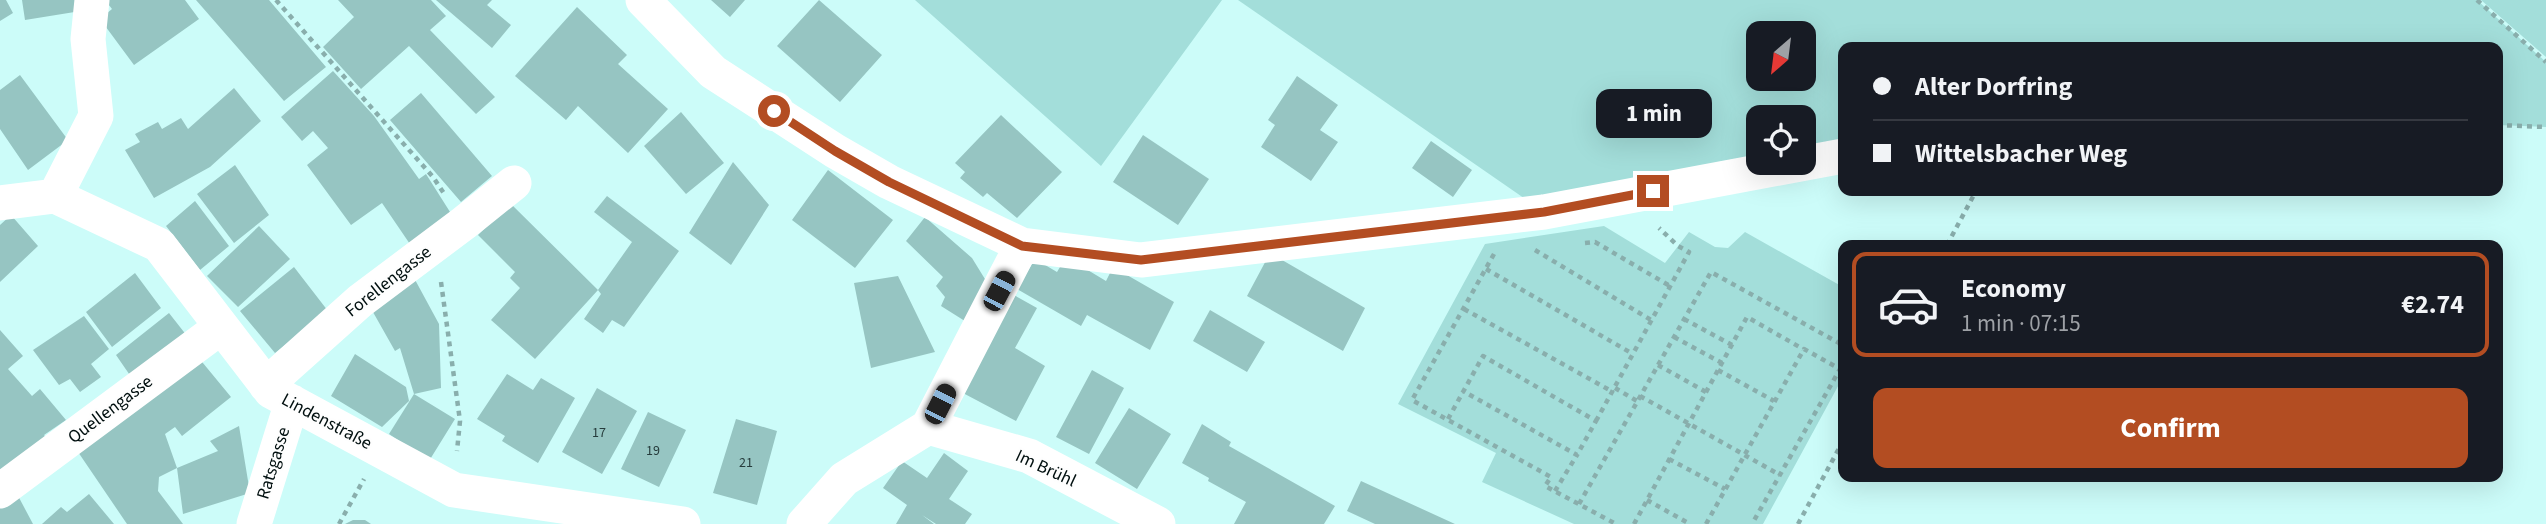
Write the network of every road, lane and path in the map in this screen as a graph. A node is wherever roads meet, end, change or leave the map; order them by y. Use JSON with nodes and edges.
{"nodes":[{"id":1,"x":92,"y":0,"type":"edge"},
{"id":2,"x":276,"y":0,"type":"edge"},
{"id":3,"x":643,"y":0,"type":"edge"},
{"id":4,"x":2477,"y":0,"type":"edge"},
{"id":5,"x":2546,"y":62,"type":"edge"},
{"id":6,"x":2503,"y":125,"type":"edge"},
{"id":7,"x":2546,"y":127,"type":"edge"},
{"id":8,"x":1838,"y":157,"type":"edge"},
{"id":9,"x":514,"y":183,"type":"dead end"},
{"id":10,"x":55,"y":196,"type":"junction"},
{"id":11,"x":1973,"y":196,"type":"edge"},
{"id":12,"x":0,"y":203,"type":"edge"},
{"id":13,"x":464,"y":223,"type":"junction"},
{"id":14,"x":1658,"y":227,"type":"dead end"},
{"id":15,"x":1950,"y":240,"type":"edge"},
{"id":16,"x":435,"y":243,"type":"junction"},
{"id":17,"x":1582,"y":243,"type":"dead end"},
{"id":18,"x":1022,"y":246,"type":"junction"},
{"id":19,"x":1545,"y":247,"type":"dead end"},
{"id":20,"x":1496,"y":252,"type":"dead end"},
{"id":21,"x":1486,"y":269,"type":"junction"},
{"id":22,"x":1670,"y":286,"type":"junction"},
{"id":23,"x":1464,"y":308,"type":"junction"},
{"id":24,"x":1684,"y":319,"type":"junction"},
{"id":25,"x":1651,"y":320,"type":"junction"},
{"id":26,"x":220,"y":327,"type":"junction"},
{"id":27,"x":1674,"y":337,"type":"junction"},
{"id":28,"x":1838,"y":342,"type":"edge"},
{"id":29,"x":1732,"y":345,"type":"junction"},
{"id":30,"x":1804,"y":349,"type":"junction"},
{"id":31,"x":1633,"y":354,"type":"junction"},
{"id":32,"x":1722,"y":363,"type":"junction"},
{"id":33,"x":1658,"y":365,"type":"junction"},
{"id":34,"x":1838,"y":368,"type":"edge"},
{"id":35,"x":1718,"y":370,"type":"junction"},
{"id":36,"x":1838,"y":373,"type":"edge"},
{"id":37,"x":1614,"y":390,"type":"junction"},
{"id":38,"x":1464,"y":391,"type":"junction"},
{"id":39,"x":1706,"y":392,"type":"junction"},
{"id":40,"x":279,"y":393,"type":"junction"},
{"id":41,"x":1639,"y":398,"type":"junction"},
{"id":42,"x":1774,"y":401,"type":"junction"},
{"id":43,"x":1448,"y":419,"type":"junction"},
{"id":44,"x":1596,"y":421,"type":"junction"},
{"id":45,"x":1689,"y":424,"type":"junction"},
{"id":46,"x":928,"y":427,"type":"junction"},
{"id":47,"x":380,"y":450,"type":"junction"},
{"id":48,"x":1838,"y":450,"type":"edge"},
{"id":49,"x":1577,"y":455,"type":"junction"},
{"id":50,"x":1744,"y":455,"type":"junction"},
{"id":51,"x":1669,"y":460,"type":"junction"},
{"id":52,"x":1780,"y":475,"type":"junction"},
{"id":53,"x":1725,"y":489,"type":"junction"},
{"id":54,"x":454,"y":490,"type":"junction"},
{"id":55,"x":0,"y":491,"type":"edge"},
{"id":56,"x":1555,"y":491,"type":"junction"},
{"id":57,"x":1647,"y":500,"type":"junction"},
{"id":58,"x":1579,"y":504,"type":"junction"},
{"id":59,"x":254,"y":524,"type":"edge"},
{"id":60,"x":339,"y":524,"type":"edge"},
{"id":61,"x":683,"y":524,"type":"edge"},
{"id":62,"x":804,"y":524,"type":"edge"},
{"id":63,"x":1158,"y":524,"type":"edge"},
{"id":64,"x":1616,"y":524,"type":"edge"},
{"id":65,"x":1634,"y":524,"type":"edge"},
{"id":66,"x":1690,"y":524,"type":"edge"},
{"id":67,"x":1706,"y":524,"type":"edge"},
{"id":68,"x":1752,"y":524,"type":"edge"},
{"id":69,"x":1798,"y":524,"type":"edge"}],
"edges":[{"from":1,"to":10,"type":"street"},
{"from":2,"to":13,"type":"path"},
{"from":3,"to":18,"type":"street"},
{"from":4,"to":5,"type":"path"},
{"from":6,"to":7,"type":"path"},
{"from":8,"to":18,"type":"street"},
{"from":9,"to":13,"type":"street","name":"Forellengasse"},
{"from":10,"to":12,"type":"street"},
{"from":10,"to":26,"type":"street","name":"Lindenstraße"},
{"from":11,"to":15,"type":"path"},
{"from":13,"to":16,"type":"street","name":"Forellengasse"},
{"from":14,"to":22,"type":"path"},
{"from":16,"to":40,"type":"street","name":"Forellengasse"},
{"from":16,"to":54,"type":"path"},
{"from":17,"to":22,"type":"path"},
{"from":18,"to":46,"type":"street"},
{"from":19,"to":25,"type":"path"},
{"from":20,"to":21,"type":"path"},
{"from":21,"to":23,"type":"path"},
{"from":21,"to":31,"type":"path"},
{"from":22,"to":25,"type":"path"},
{"from":23,"to":37,"type":"path"},
{"from":23,"to":43,"type":"path"},
{"from":24,"to":27,"type":"path"},
{"from":24,"to":28,"type":"path"},
{"from":24,"to":29,"type":"path"},
{"from":25,"to":31,"type":"path"},
{"from":26,"to":40,"type":"street","name":"Lindenstraße"},
{"from":26,"to":55,"type":"street","name":"Quellengasse"},
{"from":27,"to":32,"type":"path"},
{"from":27,"to":33,"type":"path"},
{"from":29,"to":30,"type":"path"},
{"from":29,"to":32,"type":"path"},
{"from":30,"to":34,"type":"path"},
{"from":30,"to":42,"type":"path"},
{"from":31,"to":37,"type":"path"},
{"from":32,"to":35,"type":"path"},
{"from":33,"to":39,"type":"path"},
{"from":33,"to":41,"type":"path"},
{"from":35,"to":39,"type":"path"},
{"from":35,"to":42,"type":"path"},
{"from":36,"to":52,"type":"path"},
{"from":37,"to":41,"type":"path"},
{"from":37,"to":44,"type":"path"},
{"from":38,"to":43,"type":"path"},
{"from":38,"to":44,"type":"path"},
{"from":38,"to":49,"type":"path"},
{"from":39,"to":45,"type":"path"},
{"from":40,"to":47,"type":"street","name":"Lindenstraße"},
{"from":40,"to":59,"type":"street","name":"Ratsgasse"},
{"from":41,"to":45,"type":"path"},
{"from":41,"to":58,"type":"path"},
{"from":42,"to":50,"type":"path"},
{"from":43,"to":56,"type":"path"},
{"from":44,"to":49,"type":"path"},
{"from":45,"to":50,"type":"path"},
{"from":45,"to":51,"type":"path"},
{"from":46,"to":62,"type":"street"},
{"from":46,"to":63,"type":"street","name":"Im Brühl"},
{"from":47,"to":54,"type":"street","name":"Lindenstraße"},
{"from":47,"to":60,"type":"path"},
{"from":48,"to":69,"type":"path"},
{"from":49,"to":56,"type":"path"},
{"from":50,"to":52,"type":"path"},
{"from":50,"to":53,"type":"path"},
{"from":51,"to":53,"type":"path"},
{"from":51,"to":57,"type":"path"},
{"from":52,"to":68,"type":"path"},
{"from":53,"to":67,"type":"path"},
{"from":54,"to":61,"type":"street","name":"Lindenstraße"},
{"from":56,"to":58,"type":"path"},
{"from":57,"to":65,"type":"path"},
{"from":57,"to":66,"type":"path"},
{"from":58,"to":64,"type":"path"}]}
